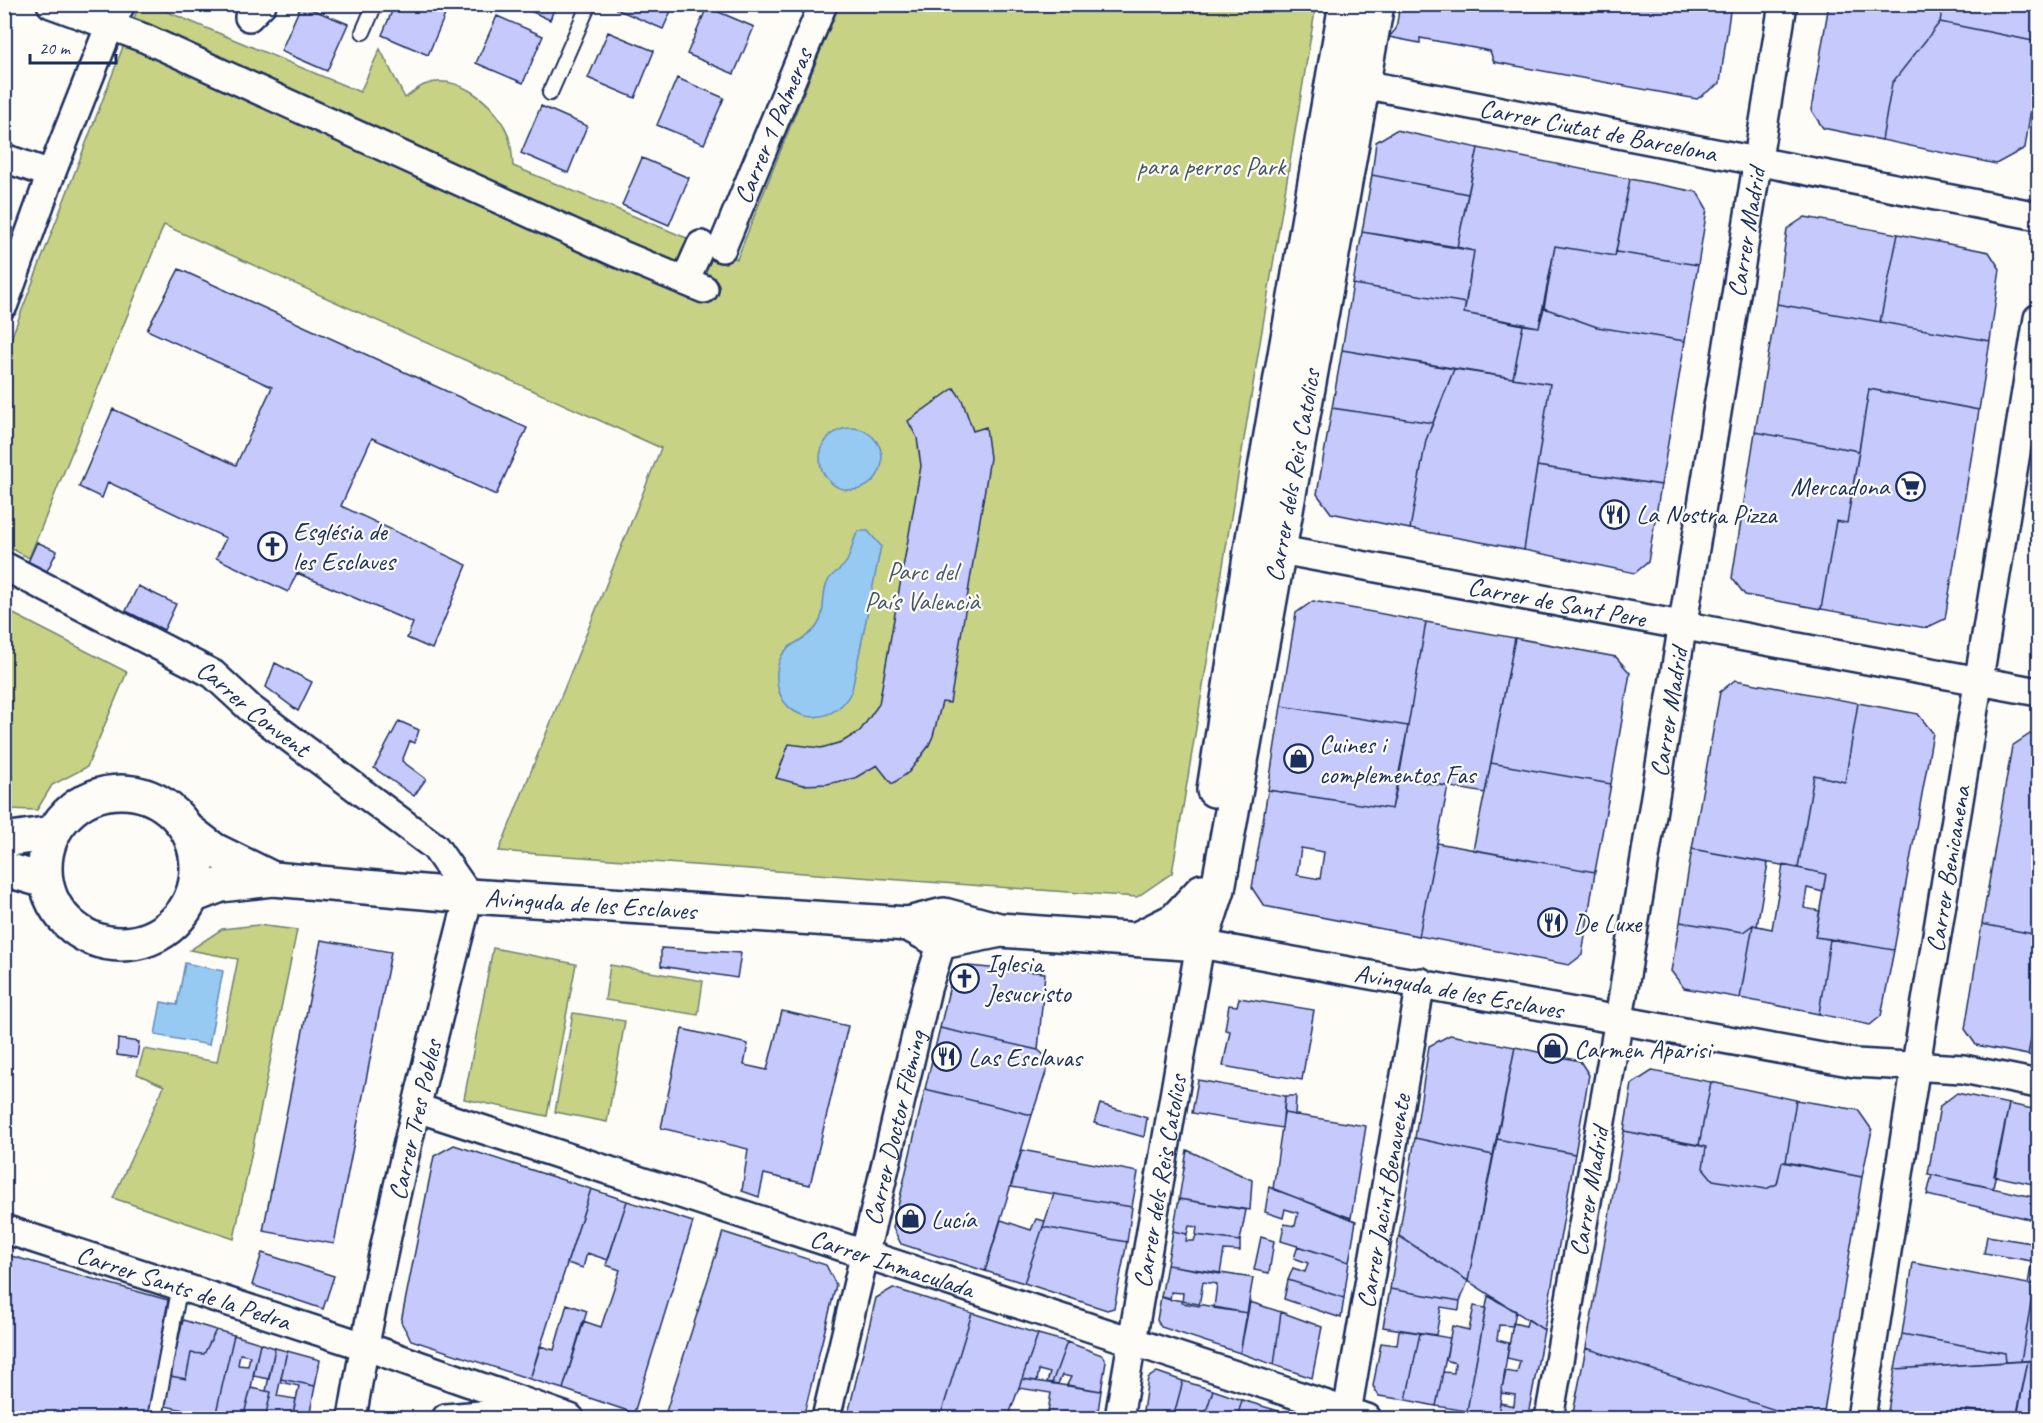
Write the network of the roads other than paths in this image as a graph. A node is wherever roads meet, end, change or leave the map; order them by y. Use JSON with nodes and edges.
{"nodes":[{"id":1,"x":51,"y":4,"type":"edge"},
{"id":2,"x":375,"y":4,"type":"edge"},
{"id":3,"x":589,"y":4,"type":"edge"},
{"id":4,"x":823,"y":4,"type":"edge"},
{"id":5,"x":1346,"y":4,"type":"edge"},
{"id":6,"x":1377,"y":4,"type":"edge"},
{"id":7,"x":1783,"y":4,"type":"edge"},
{"id":8,"x":115,"y":15,"type":"edge"},
{"id":9,"x":363,"y":32,"type":"dead end"},
{"id":10,"x":1348,"y":80,"type":"junction"},
{"id":11,"x":550,"y":93,"type":"dead end"},
{"id":12,"x":4,"y":158,"type":"edge"},
{"id":13,"x":1756,"y":163,"type":"junction"},
{"id":14,"x":51,"y":174,"type":"junction"},
{"id":15,"x":2038,"y":216,"type":"edge"},
{"id":16,"x":4,"y":304,"type":"edge"},
{"id":17,"x":2038,"y":318,"type":"edge"},
{"id":18,"x":1265,"y":547,"type":"junction"},
{"id":19,"x":4,"y":566,"type":"edge"},
{"id":20,"x":1682,"y":627,"type":"junction"},
{"id":21,"x":1980,"y":682,"type":"junction"},
{"id":22,"x":2038,"y":692,"type":"edge"},
{"id":23,"x":188,"y":830,"type":"junction"},
{"id":24,"x":52,"y":833,"type":"junction"},
{"id":25,"x":4,"y":840,"type":"edge"},
{"id":26,"x":4,"y":869,"type":"edge"},
{"id":27,"x":273,"y":879,"type":"junction"},
{"id":28,"x":45,"y":881,"type":"junction"},
{"id":29,"x":1202,"y":891,"type":"junction"},
{"id":30,"x":192,"y":896,"type":"junction"},
{"id":31,"x":469,"y":896,"type":"junction"},
{"id":32,"x":968,"y":920,"type":"junction"},
{"id":33,"x":908,"y":924,"type":"junction"},
{"id":34,"x":999,"y":930,"type":"junction"},
{"id":35,"x":1136,"y":939,"type":"junction"},
{"id":36,"x":942,"y":942,"type":"junction"},
{"id":37,"x":1200,"y":944,"type":"junction"},
{"id":38,"x":1421,"y":982,"type":"junction"},
{"id":39,"x":1619,"y":1019,"type":"junction"},
{"id":40,"x":1917,"y":1066,"type":"junction"},
{"id":41,"x":2038,"y":1084,"type":"edge"},
{"id":42,"x":417,"y":1108,"type":"junction"},
{"id":43,"x":4,"y":1229,"type":"edge"},
{"id":44,"x":864,"y":1255,"type":"junction"},
{"id":45,"x":180,"y":1285,"type":"junction"},
{"id":46,"x":1132,"y":1343,"type":"junction"},
{"id":47,"x":364,"y":1346,"type":"junction"},
{"id":48,"x":533,"y":1405,"type":"junction"},
{"id":49,"x":1353,"y":1416,"type":"edge"},
{"id":50,"x":570,"y":1418,"type":"edge"},
{"id":51,"x":155,"y":1419,"type":"edge"},
{"id":52,"x":352,"y":1419,"type":"edge"},
{"id":53,"x":446,"y":1419,"type":"edge"},
{"id":54,"x":826,"y":1419,"type":"edge"},
{"id":55,"x":1119,"y":1419,"type":"edge"},
{"id":56,"x":1549,"y":1419,"type":"edge"},
{"id":57,"x":1861,"y":1419,"type":"edge"}],
"edges":[{"from":1,"to":8,"type":"street"},
{"from":2,"to":9,"type":"lane"},
{"from":3,"to":11,"type":"lane"},
{"from":4,"to":8,"type":"street","name":"Carrer 1 Palmeras"},
{"from":5,"to":10,"type":"street","name":"Carrer dels Reis Catolics"},
{"from":6,"to":10,"type":"street","name":"Carrer dels Reis Catolics"},
{"from":7,"to":13,"type":"street","name":"Carrer Madrid"},
{"from":8,"to":14,"type":"street"},
{"from":10,"to":13,"type":"street","name":"Carrer Ciutat de Barcelona"},
{"from":10,"to":18,"type":"street","name":"Carrer dels Reis Catolics"},
{"from":12,"to":14,"type":"street"},
{"from":13,"to":15,"type":"street","name":"Carrer Ciutat de Barcelona"},
{"from":13,"to":20,"type":"street","name":"Carrer Madrid"},
{"from":14,"to":16,"type":"street"},
{"from":17,"to":21,"type":"street","name":"Carrer Benicanena"},
{"from":18,"to":20,"type":"street","name":"Carrer de Sant Pere"},
{"from":18,"to":29,"type":"street","name":"Carrer dels Reis Catolics"},
{"from":18,"to":37,"type":"street","name":"Carrer dels Reis Catolics"},
{"from":19,"to":31,"type":"street","name":"Carrer Convent"},
{"from":20,"to":21,"type":"street","name":"Carrer de Sant Pere"},
{"from":20,"to":39,"type":"street","name":"Carrer Madrid"},
{"from":21,"to":22,"type":"street","name":"Carrer de Sant Pere"},
{"from":21,"to":40,"type":"street","name":"Carrer Benicanena"},
{"from":23,"to":24,"type":"street"},
{"from":23,"to":27,"type":"street","name":"Avinguda de les Esclaves"},
{"from":23,"to":30,"type":"street"},
{"from":24,"to":25,"type":"street"},
{"from":24,"to":28,"type":"street"},
{"from":26,"to":28,"type":"street"},
{"from":27,"to":30,"type":"street","name":"Avinguda de les Esclaves"},
{"from":27,"to":31,"type":"street","name":"Avinguda de les Esclaves"},
{"from":28,"to":30,"type":"street"},
{"from":29,"to":35,"type":"street"},
{"from":29,"to":37,"type":"street","name":"Carrer dels Reis Catolics"},
{"from":31,"to":33,"type":"street","name":"Avinguda de les Esclaves"},
{"from":31,"to":42,"type":"street","name":"Carrer Tres Pobles"},
{"from":32,"to":33,"type":"street","name":"Avinguda de les Esclaves"},
{"from":32,"to":34,"type":"street","name":"Avinguda de les Esclaves"},
{"from":32,"to":36,"type":"street"},
{"from":33,"to":36,"type":"street","name":"Avinguda de les Esclaves"},
{"from":34,"to":35,"type":"street","name":"Avinguda de les Esclaves"},
{"from":34,"to":36,"type":"street","name":"Avinguda de les Esclaves"},
{"from":35,"to":37,"type":"street","name":"Avinguda de les Esclaves"},
{"from":36,"to":44,"type":"street","name":"Carrer Doctor Flèming"},
{"from":37,"to":38,"type":"street","name":"Avinguda de les Esclaves"},
{"from":37,"to":46,"type":"street","name":"Carrer dels Reis Catolics"},
{"from":38,"to":39,"type":"street","name":"Avinguda de les Esclaves"},
{"from":38,"to":49,"type":"street","name":"Carrer Jacint Benavente"},
{"from":39,"to":40,"type":"street","name":"Avinguda de les Esclaves"},
{"from":39,"to":56,"type":"street","name":"Carrer Madrid"},
{"from":40,"to":41,"type":"street","name":"Avinguda de les Esclaves"},
{"from":40,"to":57,"type":"street","name":"Carrer Benicanena"},
{"from":42,"to":44,"type":"street","name":"Carrer Inmaculada"},
{"from":42,"to":47,"type":"street","name":"Carrer Tres Pobles"},
{"from":43,"to":45,"type":"street","name":"Carrer Sants de la Pedra"},
{"from":44,"to":46,"type":"street","name":"Carrer Inmaculada"},
{"from":44,"to":54,"type":"street","name":"Carrer Doctor Flèming"},
{"from":45,"to":47,"type":"street","name":"Carrer Sants de la Pedra"},
{"from":45,"to":51,"type":"lane"},
{"from":46,"to":49,"type":"street","name":"Carrer Inmaculada"},
{"from":46,"to":55,"type":"street","name":"Carrer dels Reis Catolics"},
{"from":47,"to":48,"type":"street","name":"Carrer Sants de la Pedra"},
{"from":47,"to":52,"type":"street","name":"Carrer Tres Pobles"},
{"from":48,"to":50,"type":"street","name":"Carrer Sants de la Pedra"},
{"from":48,"to":53,"type":"street"}]}
